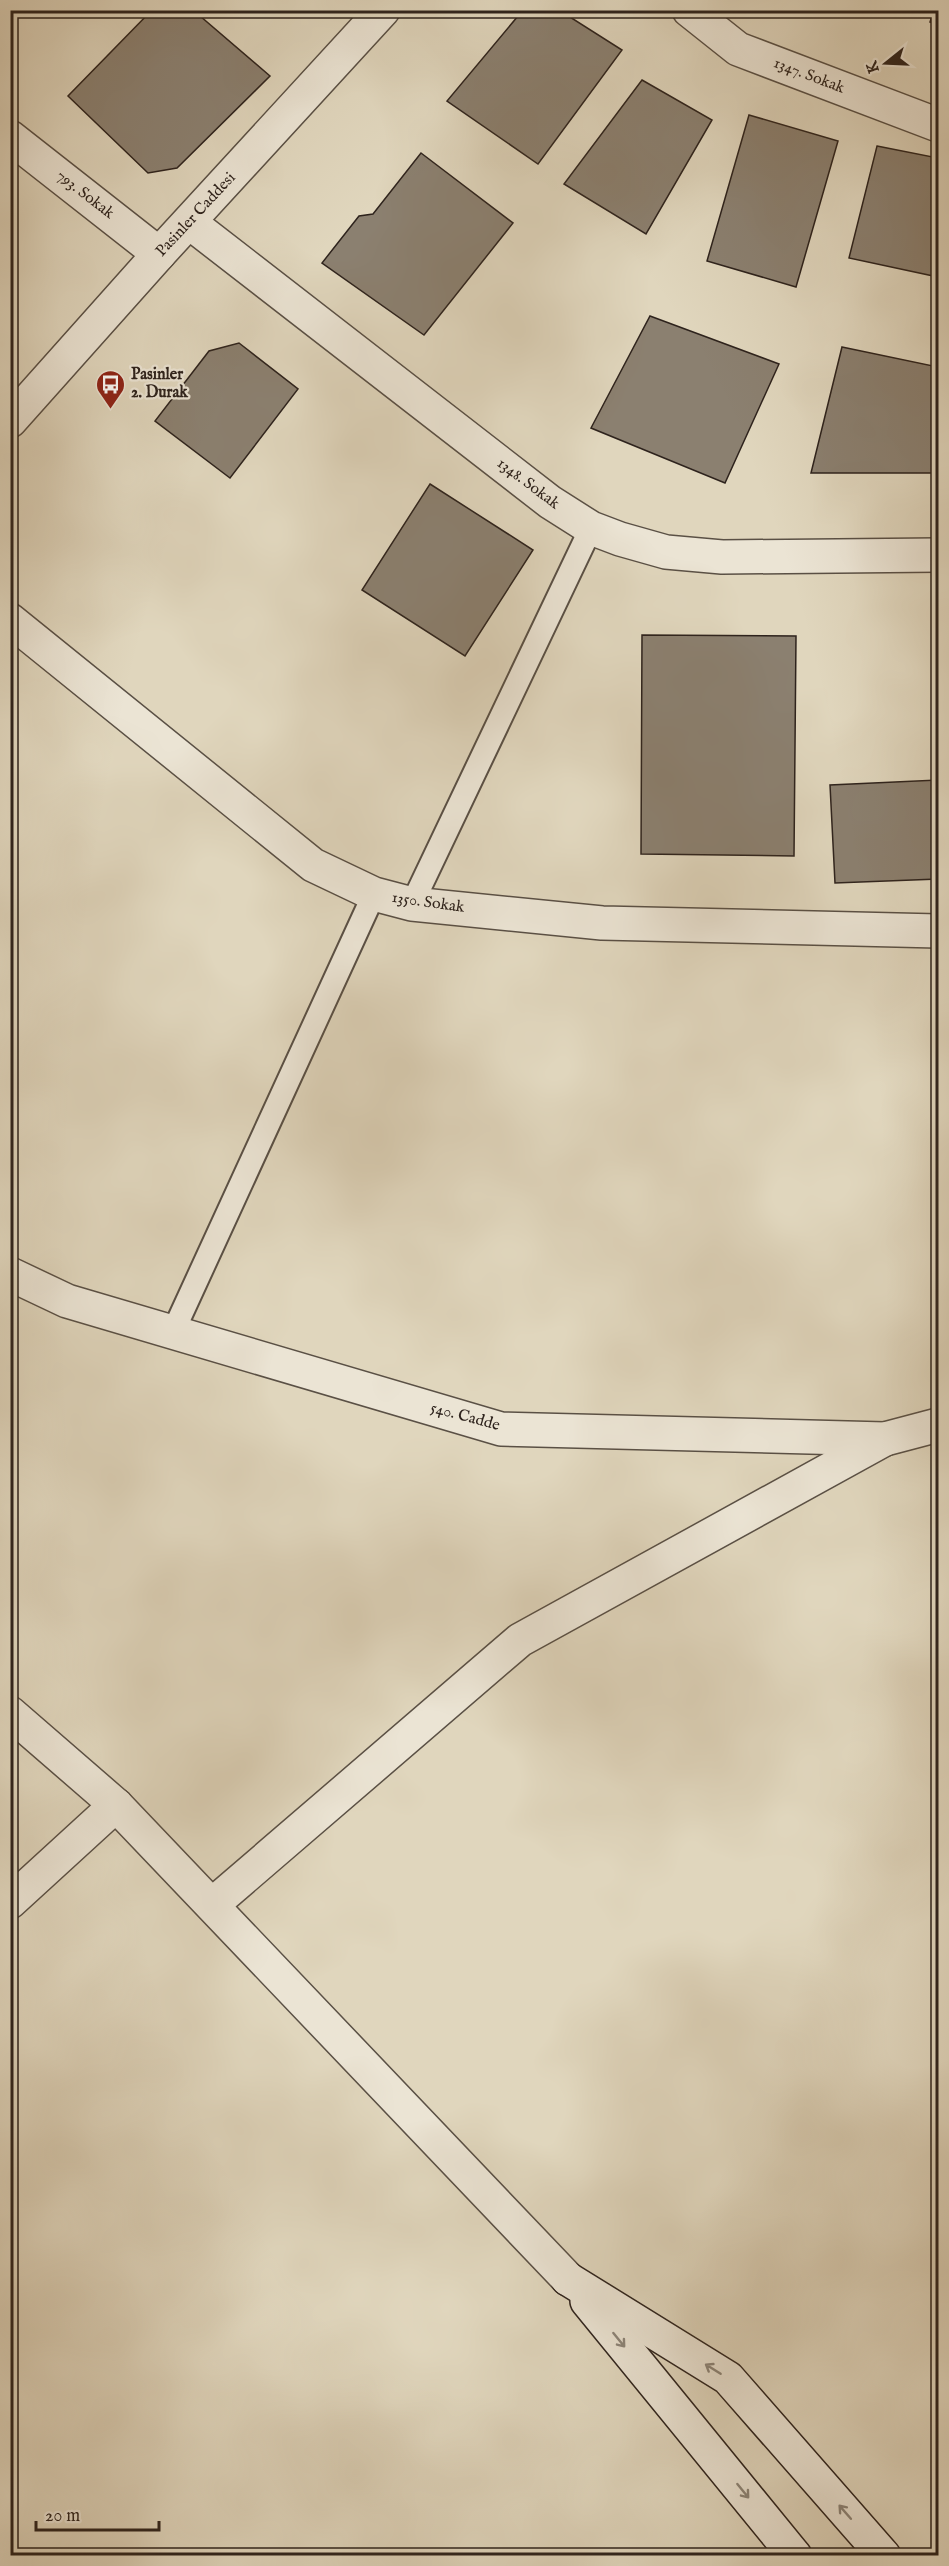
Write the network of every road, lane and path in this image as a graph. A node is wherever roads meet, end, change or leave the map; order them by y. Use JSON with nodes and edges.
{"nodes":[{"id":1,"x":383,"y":10,"type":"edge"},
{"id":2,"x":688,"y":10,"type":"edge"},
{"id":3,"x":939,"y":125,"type":"edge"},
{"id":4,"x":10,"y":136,"type":"edge"},
{"id":5,"x":189,"y":222,"type":"junction"},
{"id":6,"x":159,"y":254,"type":"junction"},
{"id":7,"x":10,"y":421,"type":"edge"},
{"id":8,"x":591,"y":528,"type":"junction"},
{"id":9,"x":939,"y":555,"type":"edge"},
{"id":10,"x":10,"y":620,"type":"edge"},
{"id":11,"x":374,"y":894,"type":"junction"},
{"id":12,"x":412,"y":904,"type":"junction"},
{"id":13,"x":939,"y":931,"type":"edge"},
{"id":14,"x":10,"y":1274,"type":"edge"},
{"id":15,"x":173,"y":1332,"type":"junction"},
{"id":16,"x":939,"y":1425,"type":"edge"},
{"id":17,"x":885,"y":1439,"type":"junction"},
{"id":18,"x":10,"y":1713,"type":"edge"},
{"id":19,"x":116,"y":1805,"type":"junction"},
{"id":20,"x":10,"y":1902,"type":"edge"},
{"id":21,"x":212,"y":1905,"type":"junction"},
{"id":22,"x":568,"y":2279,"type":"junction"},
{"id":23,"x":795,"y":2556,"type":"edge"},
{"id":24,"x":884,"y":2556,"type":"edge"}],
"edges":[{"from":1,"to":5,"type":"street","name":"Pasinler Caddesi"},
{"from":2,"to":3,"type":"street","name":"1347. Sokak"},
{"from":4,"to":6,"type":"street","name":"793. Sokak"},
{"from":5,"to":6,"type":"street","name":"Pasinler Caddesi"},
{"from":5,"to":8,"type":"street","name":"1348. Sokak"},
{"from":6,"to":7,"type":"street","name":"Pasinler Caddesi"},
{"from":8,"to":9,"type":"street","name":"1348. Sokak"},
{"from":8,"to":12,"type":"lane"},
{"from":10,"to":11,"type":"street","name":"1350. Sokak"},
{"from":11,"to":12,"type":"street","name":"1350. Sokak"},
{"from":11,"to":15,"type":"lane"},
{"from":12,"to":13,"type":"street","name":"1350. Sokak"},
{"from":14,"to":15,"type":"street","name":"540. Cadde"},
{"from":15,"to":17,"type":"street","name":"540. Cadde"},
{"from":16,"to":17,"type":"street","name":"540. Cadde"},
{"from":17,"to":21,"type":"street"},
{"from":18,"to":19,"type":"street"},
{"from":19,"to":20,"type":"street"},
{"from":19,"to":21,"type":"street"},
{"from":21,"to":22,"type":"street"},
{"from":22,"to":23,"type":"street","one_way":true},
{"from":24,"to":22,"type":"street","one_way":true}]}
